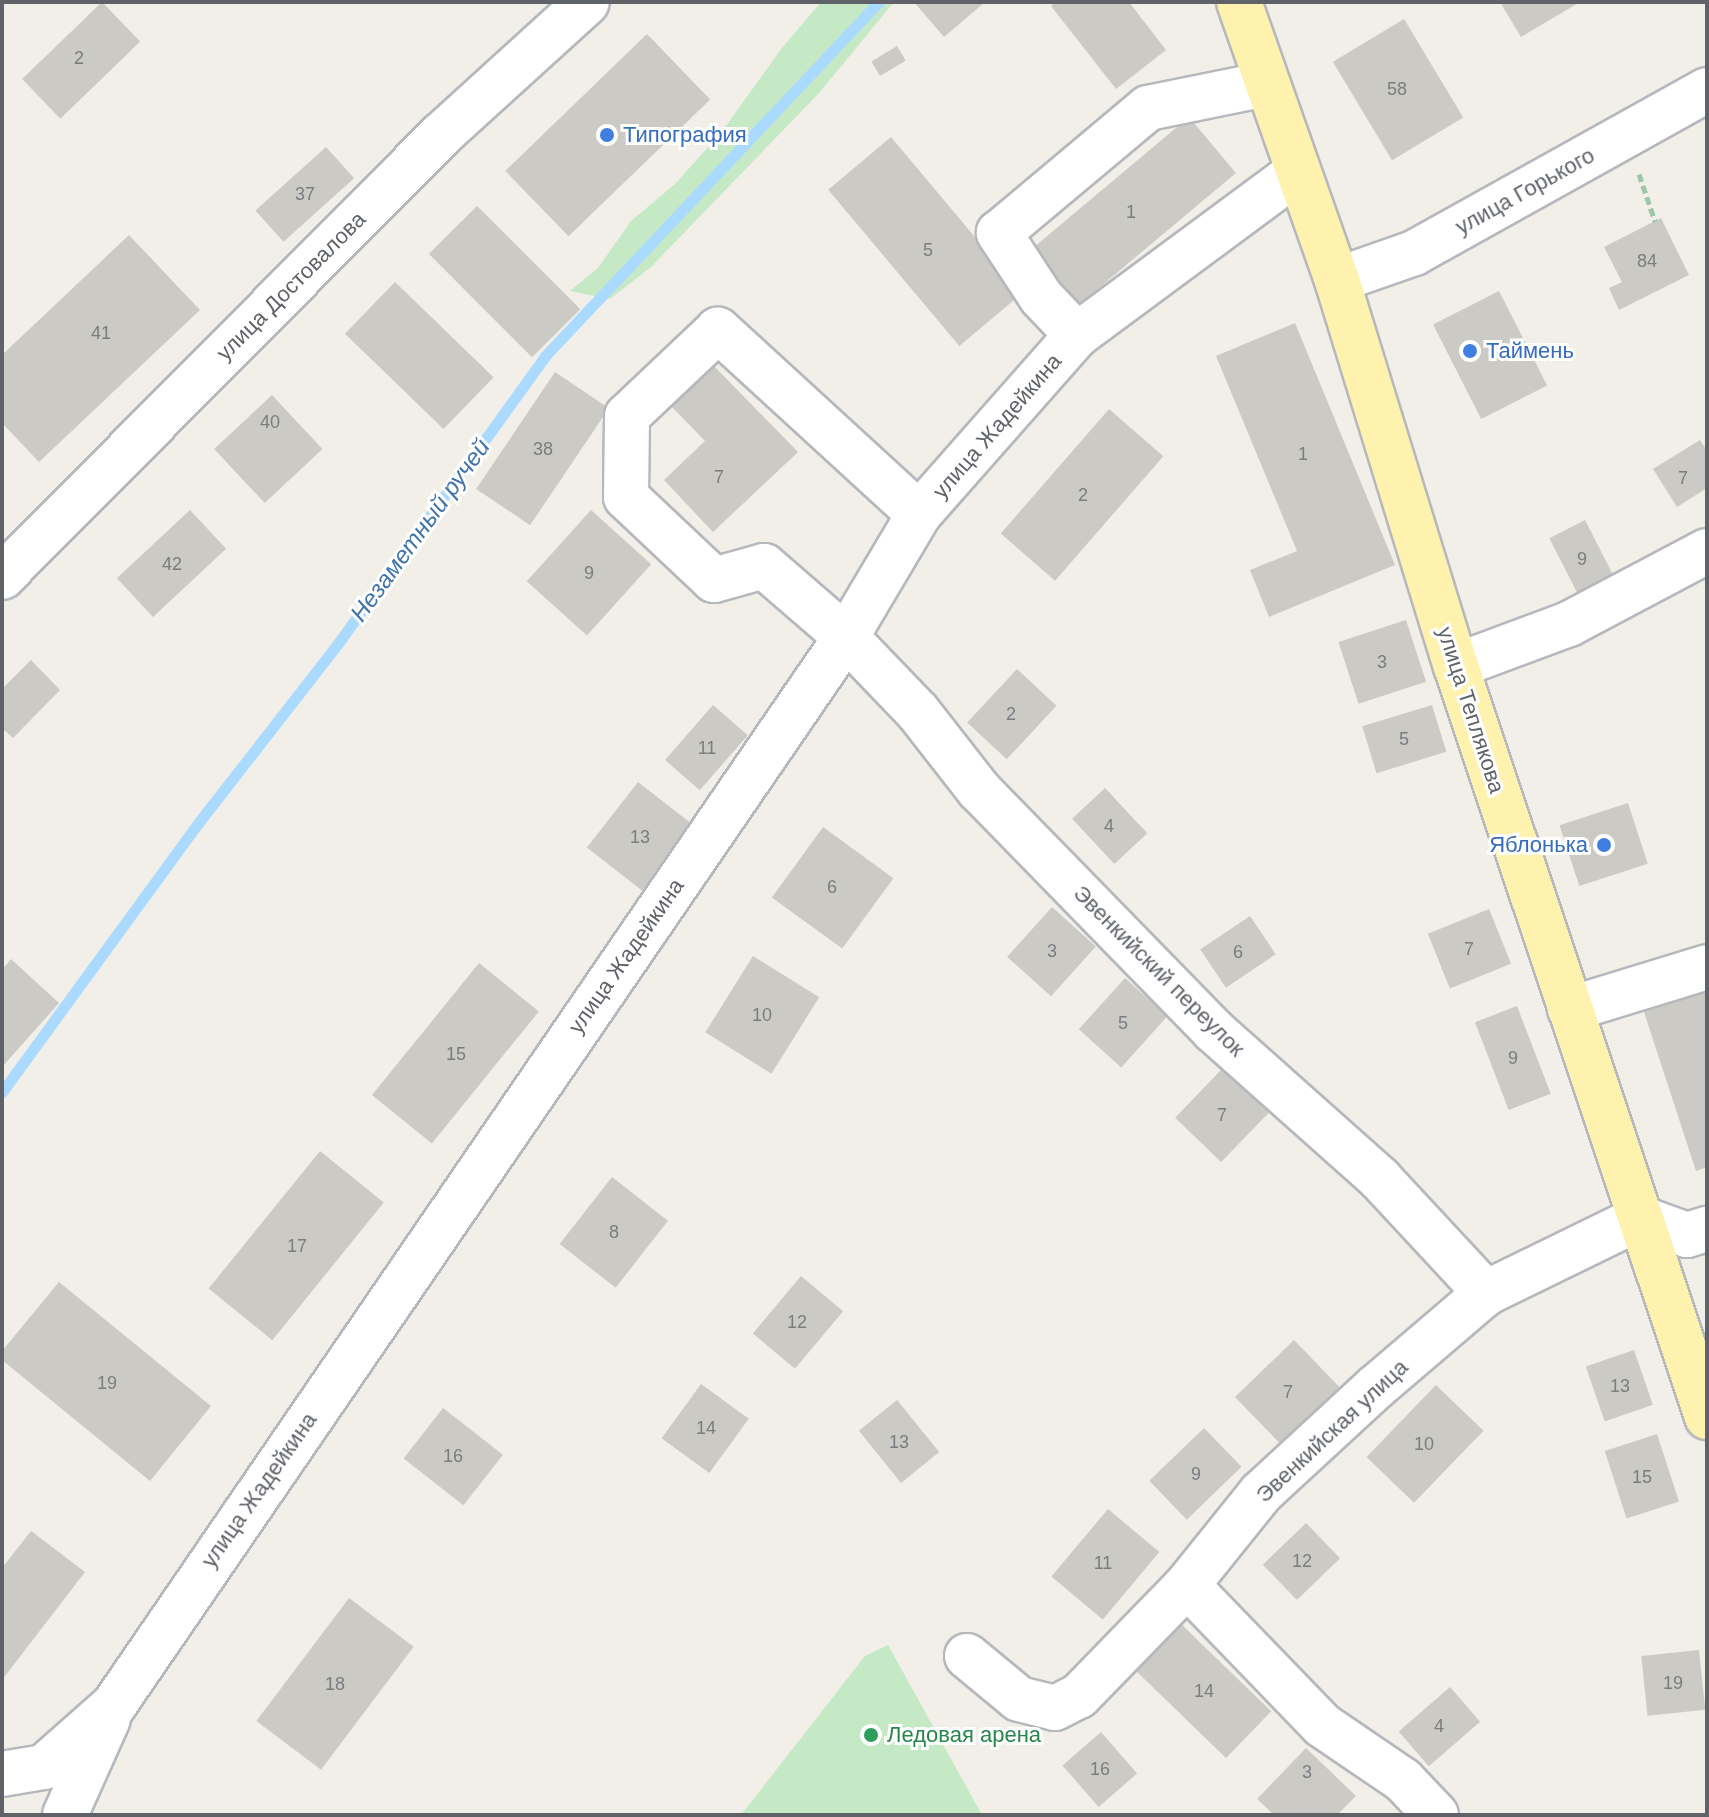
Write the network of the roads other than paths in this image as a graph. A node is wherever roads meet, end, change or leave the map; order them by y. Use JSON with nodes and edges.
{"nodes":[{"id":1,"x":587,"y":2,"type":"edge"},
{"id":2,"x":1241,"y":3,"type":"edge"},
{"id":3,"x":1266,"y":84,"type":"junction"},
{"id":4,"x":1707,"y":90,"type":"edge"},
{"id":5,"x":1297,"y":172,"type":"junction"},
{"id":6,"x":1337,"y":280,"type":"junction"},
{"id":7,"x":1077,"y":335,"type":"junction"},
{"id":8,"x":919,"y":514,"type":"junction"},
{"id":9,"x":1707,"y":551,"type":"edge"},
{"id":10,"x":2,"y":577,"type":"edge"},
{"id":11,"x":846,"y":637,"type":"junction"},
{"id":12,"x":1456,"y":666,"type":"junction"},
{"id":13,"x":1707,"y":967,"type":"edge"},
{"id":14,"x":1570,"y":1009,"type":"junction"},
{"id":15,"x":1640,"y":1218,"type":"junction"},
{"id":16,"x":1707,"y":1229,"type":"edge"},
{"id":17,"x":1486,"y":1293,"type":"junction"},
{"id":18,"x":1707,"y":1417,"type":"edge"},
{"id":19,"x":1187,"y":1585,"type":"junction"},
{"id":20,"x":967,"y":1656,"type":"dead end"},
{"id":21,"x":114,"y":1705,"type":"junction"},
{"id":22,"x":2,"y":1774,"type":"edge"},
{"id":23,"x":65,"y":1815,"type":"edge"},
{"id":24,"x":1436,"y":1815,"type":"edge"}],
"edges":[{"from":1,"to":10,"type":"street","name":"улица Достовалова"},
{"from":2,"to":3,"type":"main road","name":"улица Теплякова"},
{"from":3,"to":5,"type":"main road","name":"улица Теплякова"},
{"from":3,"to":7,"type":"street"},
{"from":4,"to":6,"type":"street","name":"улица Горького"},
{"from":5,"to":6,"type":"main road","name":"улица Теплякова"},
{"from":5,"to":7,"type":"street","name":"улица Жадейкина"},
{"from":6,"to":12,"type":"main road","name":"улица Теплякова"},
{"from":7,"to":8,"type":"street","name":"улица Жадейкина"},
{"from":8,"to":11,"type":"street","name":"улица Жадейкина"},
{"from":8,"to":11,"type":"street","name":"Эвенкийский переулок"},
{"from":9,"to":12,"type":"street"},
{"from":11,"to":17,"type":"street","name":"Эвенкийский переулок"},
{"from":11,"to":21,"type":"street","name":"улица Жадейкина"},
{"from":12,"to":14,"type":"main road","name":"улица Теплякова"},
{"from":13,"to":14,"type":"street"},
{"from":14,"to":15,"type":"main road","name":"улица Теплякова"},
{"from":15,"to":16,"type":"street"},
{"from":15,"to":17,"type":"street","name":"Эвенкийская улица"},
{"from":15,"to":18,"type":"main road","name":"улица Теплякова"},
{"from":17,"to":19,"type":"street","name":"Эвенкийская улица"},
{"from":19,"to":20,"type":"street","name":"Эвенкийская улица"},
{"from":19,"to":24,"type":"street"},
{"from":21,"to":22,"type":"street","name":"улица Жадейкина"},
{"from":21,"to":23,"type":"street"}]}
